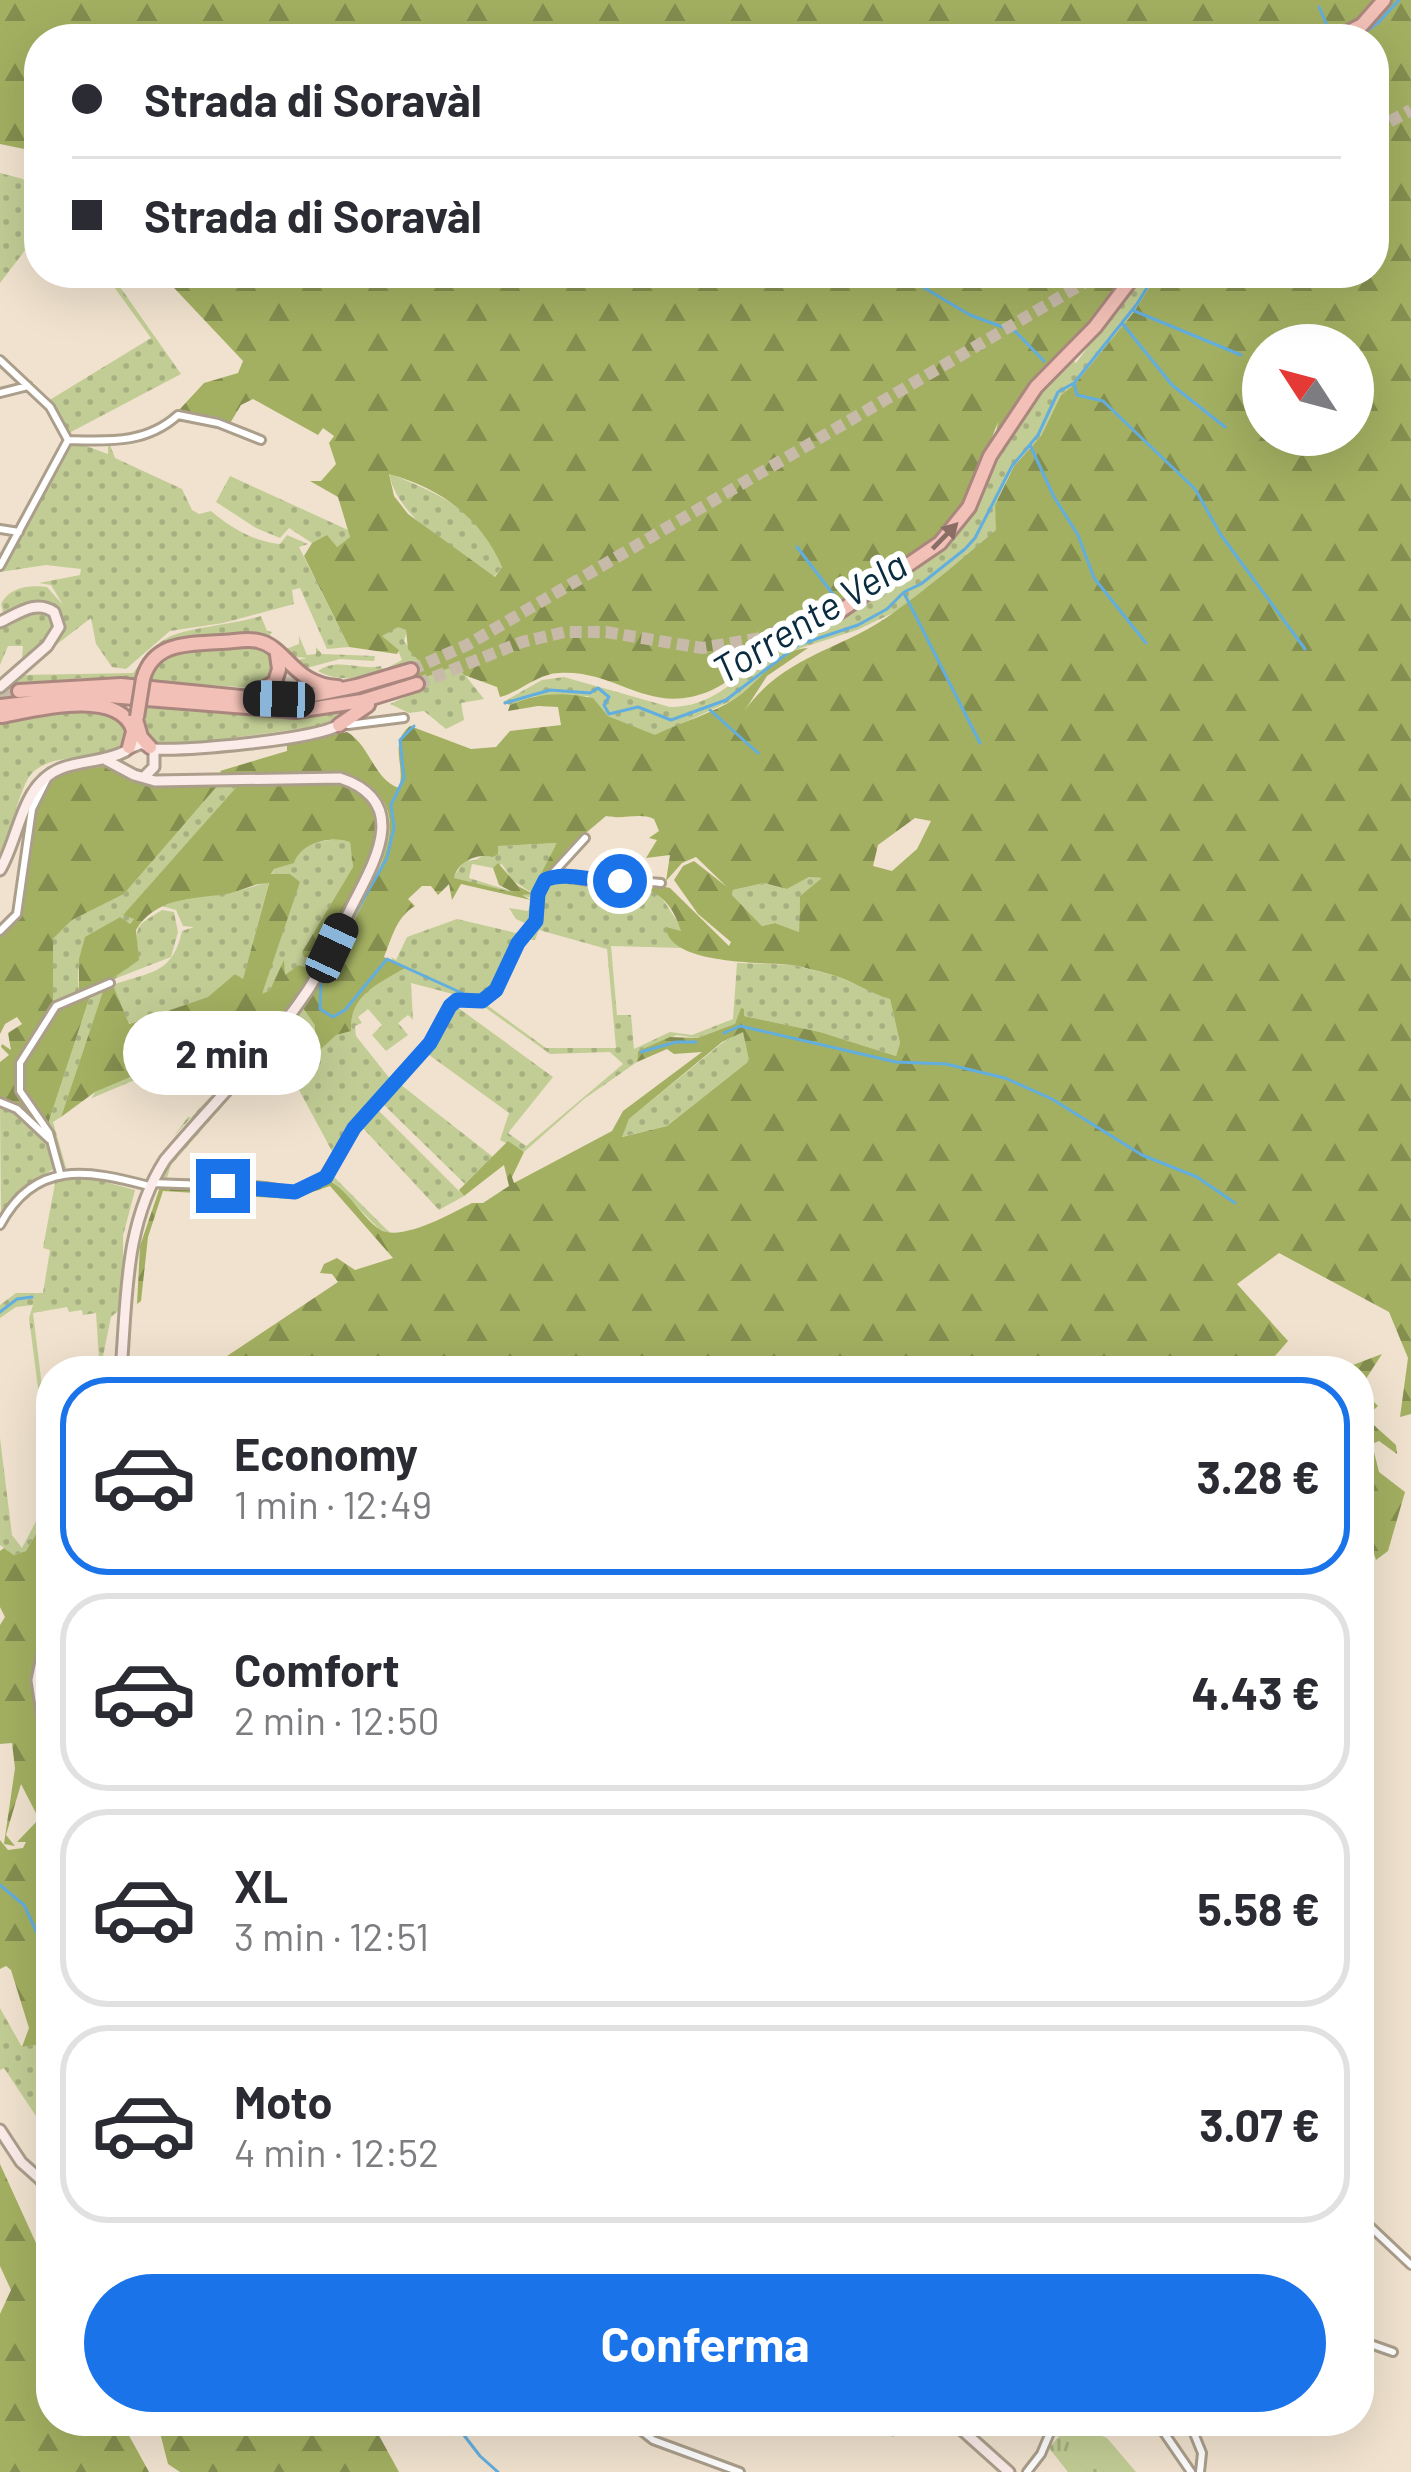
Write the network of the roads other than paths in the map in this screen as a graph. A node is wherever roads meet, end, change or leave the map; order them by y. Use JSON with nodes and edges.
{"nodes":[{"id":1,"x":1384,"y":0,"type":"edge"},
{"id":2,"x":1363,"y":24,"type":"edge"},
{"id":3,"x":1125,"y":288,"type":"edge"},
{"id":4,"x":0,"y":360,"type":"edge"},
{"id":5,"x":28,"y":386,"type":"junction"},
{"id":6,"x":0,"y":393,"type":"edge"},
{"id":7,"x":68,"y":440,"type":"junction"},
{"id":8,"x":261,"y":440,"type":"dead end"},
{"id":9,"x":0,"y":529,"type":"edge"},
{"id":10,"x":19,"y":532,"type":"junction"},
{"id":11,"x":0,"y":566,"type":"edge"},
{"id":12,"x":0,"y":622,"type":"edge"},
{"id":13,"x":773,"y":636,"type":"tunnel mouth"},
{"id":14,"x":277,"y":655,"type":"junction"},
{"id":15,"x":357,"y":686,"type":"junction"},
{"id":16,"x":0,"y":687,"type":"edge"},
{"id":17,"x":177,"y":690,"type":"junction"},
{"id":18,"x":19,"y":691,"type":"tunnel mouth"},
{"id":19,"x":391,"y":693,"type":"junction"},
{"id":20,"x":1,"y":711,"type":"edge"},
{"id":21,"x":404,"y":718,"type":"dead end"},
{"id":22,"x":135,"y":724,"type":"junction"},
{"id":23,"x":339,"y":725,"type":"junction"},
{"id":24,"x":127,"y":749,"type":"junction"},
{"id":25,"x":153,"y":756,"type":"junction"},
{"id":26,"x":106,"y":760,"type":"junction"},
{"id":27,"x":127,"y":771,"type":"junction"},
{"id":28,"x":49,"y":775,"type":"junction"},
{"id":29,"x":145,"y":776,"type":"junction"},
{"id":30,"x":169,"y":780,"type":"junction"},
{"id":31,"x":585,"y":838,"type":"dead end"},
{"id":32,"x":0,"y":869,"type":"edge"},
{"id":33,"x":550,"y":876,"type":"junction"},
{"id":34,"x":662,"y":883,"type":"dead end"},
{"id":35,"x":0,"y":931,"type":"edge"},
{"id":36,"x":110,"y":983,"type":"dead end"},
{"id":37,"x":0,"y":1102,"type":"edge"},
{"id":38,"x":52,"y":1141,"type":"junction"},
{"id":39,"x":60,"y":1173,"type":"junction"},
{"id":40,"x":150,"y":1184,"type":"junction"},
{"id":41,"x":0,"y":1225,"type":"edge"},
{"id":42,"x":122,"y":1356,"type":"edge"},
{"id":43,"x":0,"y":2130,"type":"edge"},
{"id":44,"x":36,"y":2176,"type":"edge"},
{"id":45,"x":1374,"y":2230,"type":"edge"},
{"id":46,"x":1411,"y":2265,"type":"edge"},
{"id":47,"x":1374,"y":2345,"type":"edge"},
{"id":48,"x":1394,"y":2352,"type":"dead end"},
{"id":49,"x":647,"y":2436,"type":"edge"},
{"id":50,"x":969,"y":2436,"type":"edge"},
{"id":51,"x":1049,"y":2436,"type":"edge"},
{"id":52,"x":1168,"y":2436,"type":"edge"},
{"id":53,"x":1195,"y":2436,"type":"edge"},
{"id":54,"x":740,"y":2472,"type":"edge"},
{"id":55,"x":1009,"y":2472,"type":"edge"},
{"id":56,"x":1027,"y":2472,"type":"edge"},
{"id":57,"x":1196,"y":2472,"type":"edge"}],
"edges":[{"from":1,"to":2,"type":"highway"},
{"from":13,"to":3,"type":"highway","one_way":true},
{"from":4,"to":5,"type":"street"},
{"from":5,"to":6,"type":"street"},
{"from":5,"to":7,"type":"street"},
{"from":7,"to":8,"type":"street"},
{"from":7,"to":10,"type":"street"},
{"from":9,"to":10,"type":"street"},
{"from":10,"to":11,"type":"street"},
{"from":12,"to":16,"type":"main road"},
{"from":14,"to":15,"type":"highway"},
{"from":14,"to":17,"type":"highway"},
{"from":14,"to":22,"type":"highway","bridge":true},
{"from":15,"to":17,"type":"highway"},
{"from":15,"to":19,"type":"highway"},
{"from":17,"to":18,"type":"highway"},
{"from":19,"to":20,"type":"highway"},
{"from":19,"to":23,"type":"highway"},
{"from":20,"to":22,"type":"highway"},
{"from":21,"to":23,"type":"street"},
{"from":22,"to":24,"type":"highway"},
{"from":22,"to":25,"type":"highway"},
{"from":23,"to":25,"type":"main road"},
{"from":24,"to":25,"type":"main road"},
{"from":24,"to":26,"type":"main road"},
{"from":24,"to":27,"type":"main road"},
{"from":25,"to":29,"type":"main road"},
{"from":25,"to":30,"type":"main road"},
{"from":26,"to":27,"type":"main road"},
{"from":26,"to":28,"type":"main road"},
{"from":27,"to":29,"type":"main road"},
{"from":28,"to":32,"type":"main road"},
{"from":28,"to":35,"type":"street"},
{"from":29,"to":30,"type":"main road"},
{"from":30,"to":40,"type":"main road"},
{"from":31,"to":33,"type":"street"},
{"from":33,"to":34,"type":"street"},
{"from":33,"to":40,"type":"street"},
{"from":36,"to":38,"type":"street"},
{"from":37,"to":38,"type":"street"},
{"from":38,"to":39,"type":"street"},
{"from":39,"to":40,"type":"street"},
{"from":39,"to":41,"type":"street"},
{"from":40,"to":42,"type":"main road"},
{"from":43,"to":44,"type":"main road"},
{"from":45,"to":46,"type":"street"},
{"from":47,"to":48,"type":"street"},
{"from":49,"to":54,"type":"street"},
{"from":50,"to":55,"type":"main road"},
{"from":51,"to":56,"type":"street"},
{"from":52,"to":57,"type":"street"},
{"from":53,"to":57,"type":"street"}]}
